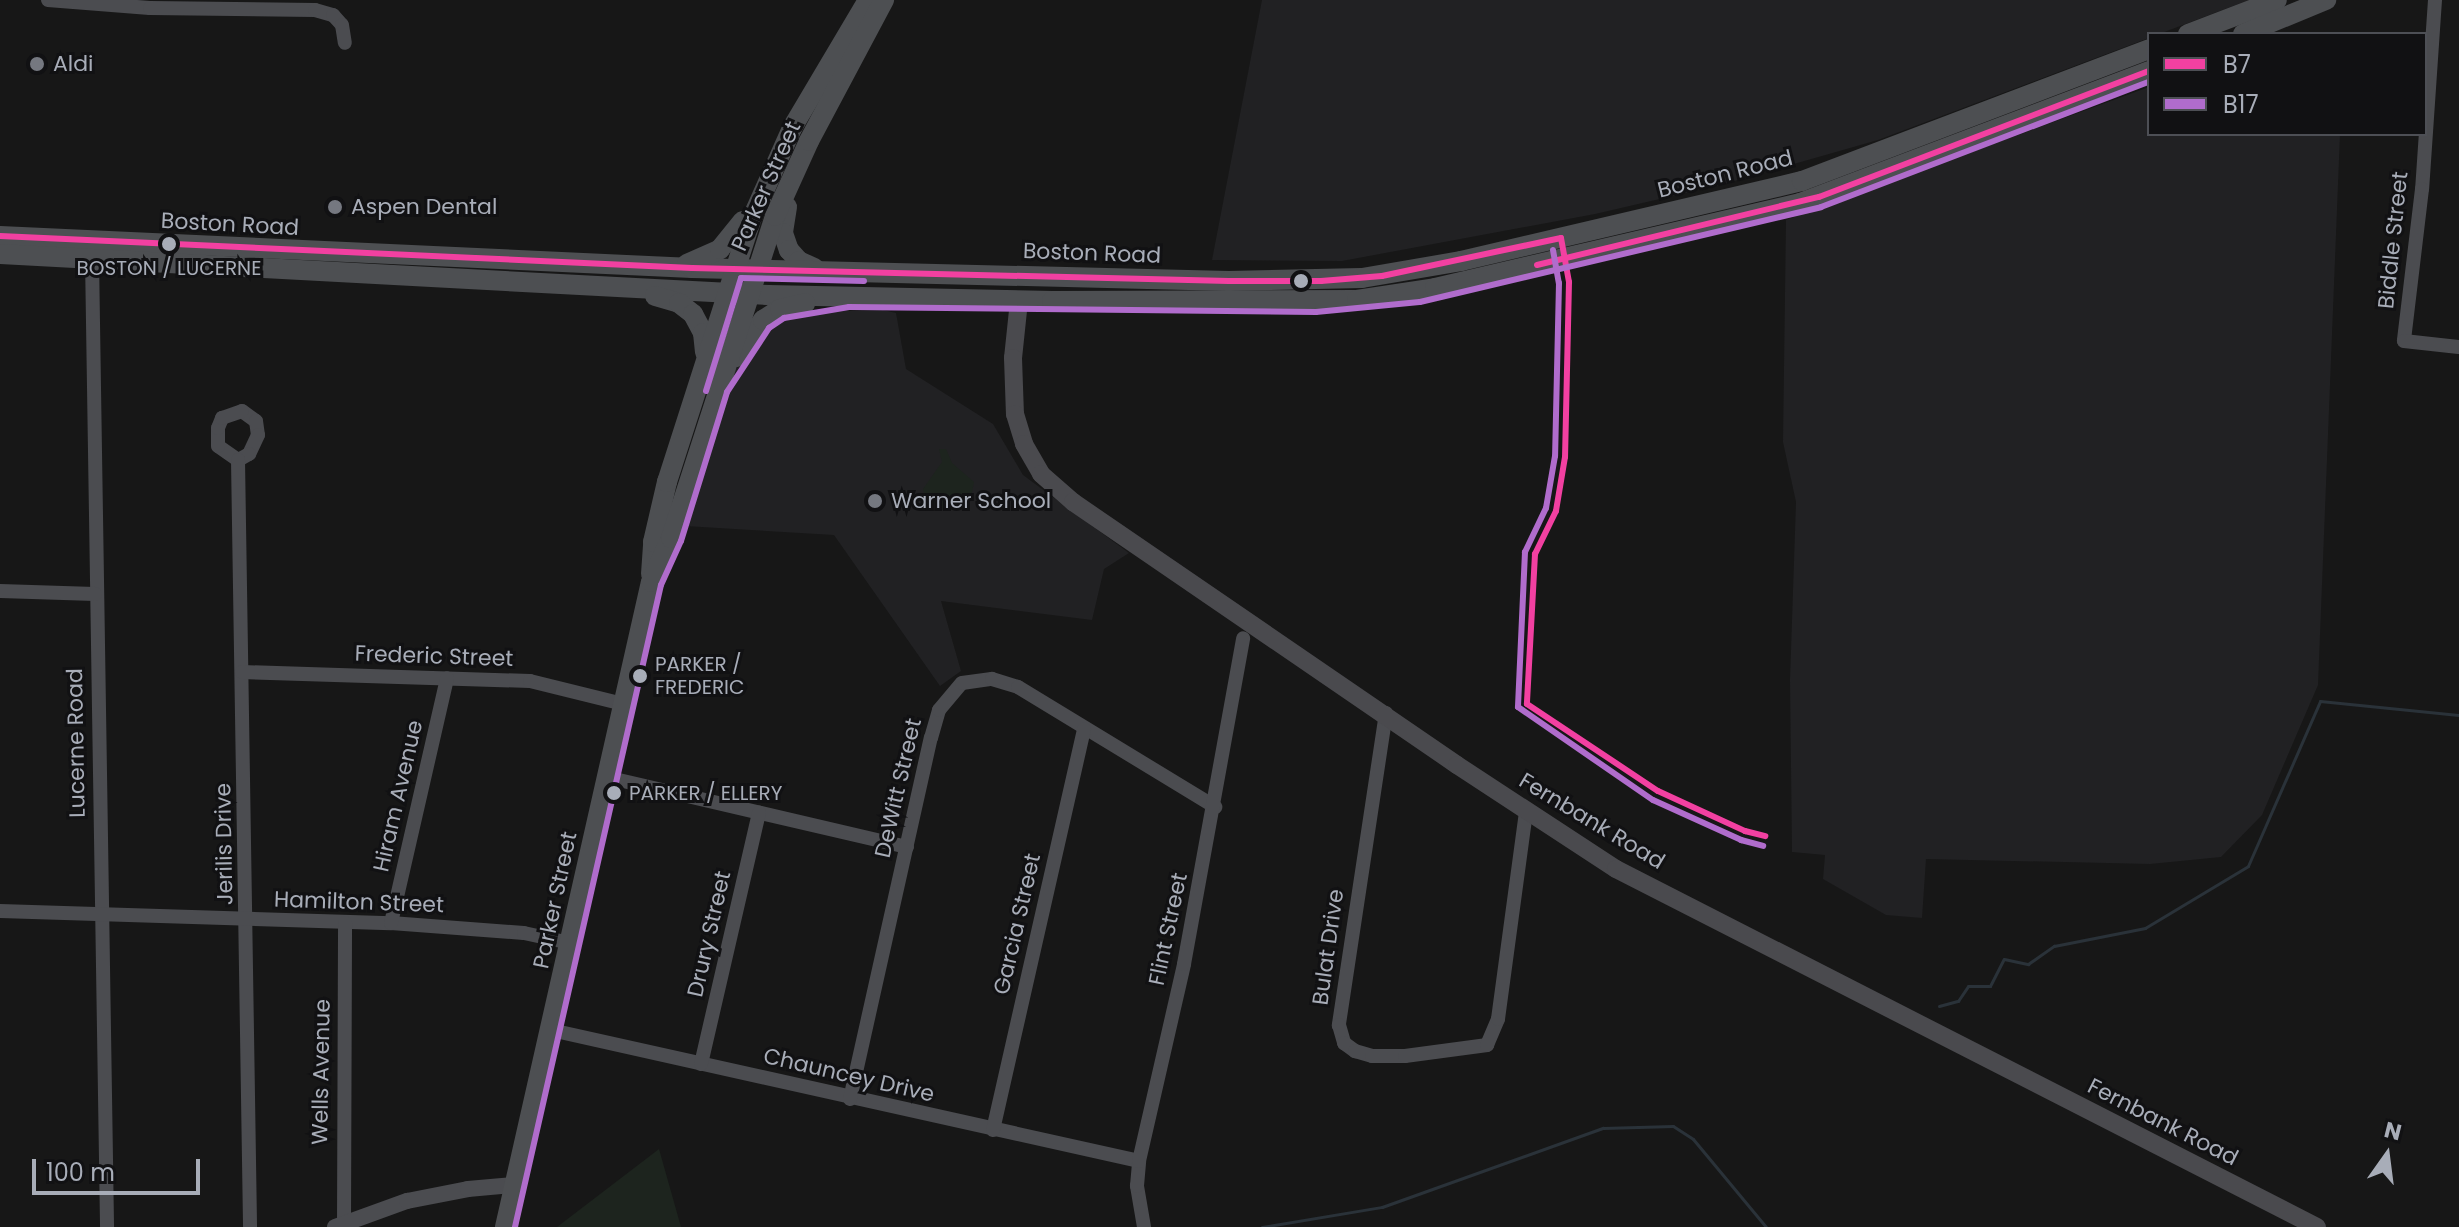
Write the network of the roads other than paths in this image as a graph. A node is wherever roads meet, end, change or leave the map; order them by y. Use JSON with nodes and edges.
{"nodes":[{"id":1,"x":48,"y":0,"type":"edge"},
{"id":2,"x":868,"y":0,"type":"edge"},
{"id":3,"x":884,"y":0,"type":"edge"},
{"id":4,"x":2277,"y":0,"type":"edge"},
{"id":5,"x":2326,"y":0,"type":"edge"},
{"id":6,"x":2435,"y":0,"type":"edge"},
{"id":7,"x":2193,"y":32,"type":"edge"},
{"id":8,"x":2248,"y":32,"type":"edge"},
{"id":9,"x":345,"y":43,"type":"dead end"},
{"id":10,"x":2147,"y":50,"type":"edge"},
{"id":11,"x":2147,"y":72,"type":"edge"},
{"id":12,"x":2427,"y":116,"type":"edge"},
{"id":13,"x":2426,"y":136,"type":"edge"},
{"id":14,"x":776,"y":162,"type":"junction"},
{"id":15,"x":791,"y":178,"type":"junction"},
{"id":16,"x":0,"y":236,"type":"edge"},
{"id":17,"x":0,"y":254,"type":"edge"},
{"id":18,"x":92,"y":258,"type":"junction"},
{"id":19,"x":663,"y":266,"type":"junction"},
{"id":20,"x":734,"y":268,"type":"junction"},
{"id":21,"x":756,"y":269,"type":"junction"},
{"id":22,"x":826,"y":271,"type":"junction"},
{"id":23,"x":604,"y":286,"type":"junction"},
{"id":24,"x":727,"y":292,"type":"junction"},
{"id":25,"x":748,"y":293,"type":"junction"},
{"id":26,"x":848,"y":297,"type":"junction"},
{"id":27,"x":1019,"y":301,"type":"junction"},
{"id":28,"x":2459,"y":347,"type":"edge"},
{"id":29,"x":701,"y":373,"type":"junction"},
{"id":30,"x":718,"y":388,"type":"junction"},
{"id":31,"x":238,"y":460,"type":"dead end"},
{"id":32,"x":651,"y":582,"type":"junction"},
{"id":33,"x":0,"y":591,"type":"edge"},
{"id":34,"x":95,"y":594,"type":"junction"},
{"id":35,"x":1243,"y":638,"type":"dead end"},
{"id":36,"x":242,"y":672,"type":"junction"},
{"id":37,"x":447,"y":678,"type":"junction"},
{"id":38,"x":623,"y":704,"type":"junction"},
{"id":39,"x":1386,"y":713,"type":"junction"},
{"id":40,"x":1084,"y":729,"type":"junction"},
{"id":41,"x":606,"y":777,"type":"junction"},
{"id":42,"x":1215,"y":807,"type":"junction"},
{"id":43,"x":1526,"y":811,"type":"junction"},
{"id":44,"x":759,"y":813,"type":"junction"},
{"id":45,"x":907,"y":847,"type":"junction"},
{"id":46,"x":0,"y":911,"type":"edge"},
{"id":47,"x":102,"y":913,"type":"junction"},
{"id":48,"x":247,"y":920,"type":"junction"},
{"id":49,"x":345,"y":923,"type":"junction"},
{"id":50,"x":391,"y":923,"type":"junction"},
{"id":51,"x":570,"y":943,"type":"junction"},
{"id":52,"x":551,"y":1030,"type":"junction"},
{"id":53,"x":701,"y":1064,"type":"junction"},
{"id":54,"x":850,"y":1099,"type":"junction"},
{"id":55,"x":993,"y":1130,"type":"junction"},
{"id":56,"x":1139,"y":1161,"type":"junction"},
{"id":57,"x":514,"y":1185,"type":"junction"},
{"id":58,"x":2291,"y":1221,"type":"edge"},
{"id":59,"x":339,"y":1225,"type":"edge"},
{"id":60,"x":107,"y":1227,"type":"edge"},
{"id":61,"x":250,"y":1227,"type":"edge"},
{"id":62,"x":505,"y":1227,"type":"edge"},
{"id":63,"x":1144,"y":1227,"type":"edge"},
{"id":64,"x":2317,"y":1227,"type":"edge"}],
"edges":[{"from":1,"to":9,"type":"street"},
{"from":2,"to":14,"type":"main road","name":"Parker Street"},
{"from":3,"to":15,"type":"main road","name":"Parker Street"},
{"from":4,"to":7,"type":"main road"},
{"from":5,"to":8,"type":"main road"},
{"from":6,"to":12,"type":"street","name":"Biddle Street"},
{"from":10,"to":22,"type":"main road","name":"Boston Road"},
{"from":11,"to":27,"type":"main road","name":"Boston Road"},
{"from":13,"to":28,"type":"street","name":"Biddle Street"},
{"from":14,"to":19,"type":"main road"},
{"from":14,"to":20,"type":"main road","name":"Parker Street"},
{"from":15,"to":21,"type":"main road","name":"Parker Street"},
{"from":15,"to":22,"type":"main road"},
{"from":16,"to":19,"type":"main road","name":"Boston Road"},
{"from":17,"to":18,"type":"main road","name":"Boston Road"},
{"from":18,"to":23,"type":"main road","name":"Boston Road"},
{"from":18,"to":34,"type":"street","name":"Lucerne Road"},
{"from":19,"to":20,"type":"main road","name":"Boston Road"},
{"from":20,"to":21,"type":"main road","name":"Boston Road"},
{"from":20,"to":24,"type":"main road","name":"Parker Street"},
{"from":21,"to":22,"type":"main road","name":"Boston Road"},
{"from":21,"to":25,"type":"main road","name":"Parker Street"},
{"from":23,"to":24,"type":"main road","name":"Boston Road"},
{"from":23,"to":29,"type":"main road"},
{"from":24,"to":25,"type":"main road","name":"Boston Road"},
{"from":24,"to":29,"type":"main road","name":"Parker Street"},
{"from":25,"to":26,"type":"main road","name":"Boston Road"},
{"from":25,"to":30,"type":"main road","name":"Parker Street"},
{"from":26,"to":27,"type":"main road","name":"Boston Road"},
{"from":26,"to":30,"type":"main road"},
{"from":27,"to":39,"type":"main road","name":"Fernbank Road"},
{"from":29,"to":32,"type":"main road","name":"Parker Street"},
{"from":30,"to":32,"type":"main road","name":"Parker Street"},
{"from":31,"to":36,"type":"street","name":"Jerilis Drive"},
{"from":32,"to":38,"type":"main road","name":"Parker Street"},
{"from":33,"to":34,"type":"street"},
{"from":34,"to":47,"type":"street","name":"Lucerne Road"},
{"from":35,"to":42,"type":"street","name":"Flint Street"},
{"from":36,"to":37,"type":"street","name":"Frederic Street"},
{"from":36,"to":48,"type":"street","name":"Jerilis Drive"},
{"from":37,"to":38,"type":"street","name":"Frederic Street"},
{"from":37,"to":50,"type":"street","name":"Hiram Avenue"},
{"from":38,"to":41,"type":"main road","name":"Parker Street"},
{"from":39,"to":43,"type":"main road","name":"Fernbank Road"},
{"from":39,"to":43,"type":"street","name":"Bulat Drive"},
{"from":40,"to":42,"type":"street","name":"DeWitt Street"},
{"from":40,"to":45,"type":"street","name":"DeWitt Street"},
{"from":40,"to":55,"type":"street","name":"Garcia Street"},
{"from":41,"to":44,"type":"street"},
{"from":41,"to":51,"type":"main road","name":"Parker Street"},
{"from":42,"to":56,"type":"street","name":"Flint Street"},
{"from":43,"to":58,"type":"main road","name":"Fernbank Road"},
{"from":44,"to":45,"type":"street"},
{"from":44,"to":53,"type":"street","name":"Drury Street"},
{"from":45,"to":54,"type":"street","name":"DeWitt Street"},
{"from":46,"to":47,"type":"street","name":"Hamilton Street"},
{"from":47,"to":48,"type":"street","name":"Hamilton Street"},
{"from":47,"to":60,"type":"street","name":"Lucerne Road"},
{"from":48,"to":49,"type":"street","name":"Hamilton Street"},
{"from":48,"to":61,"type":"street","name":"Jerilis Drive"},
{"from":49,"to":50,"type":"street","name":"Hamilton Street"},
{"from":49,"to":59,"type":"street","name":"Wells Avenue"},
{"from":50,"to":51,"type":"street","name":"Hamilton Street"},
{"from":51,"to":52,"type":"main road","name":"Parker Street"},
{"from":52,"to":53,"type":"street","name":"Chauncey Drive"},
{"from":52,"to":57,"type":"main road","name":"Parker Street"},
{"from":53,"to":54,"type":"street","name":"Chauncey Drive"},
{"from":54,"to":55,"type":"street","name":"Chauncey Drive"},
{"from":55,"to":56,"type":"street","name":"Chauncey Drive"},
{"from":56,"to":63,"type":"street","name":"Flint Street"},
{"from":57,"to":59,"type":"street"},
{"from":57,"to":62,"type":"main road","name":"Parker Street"},
{"from":58,"to":64,"type":"main road","name":"Fernbank Road"}]}
